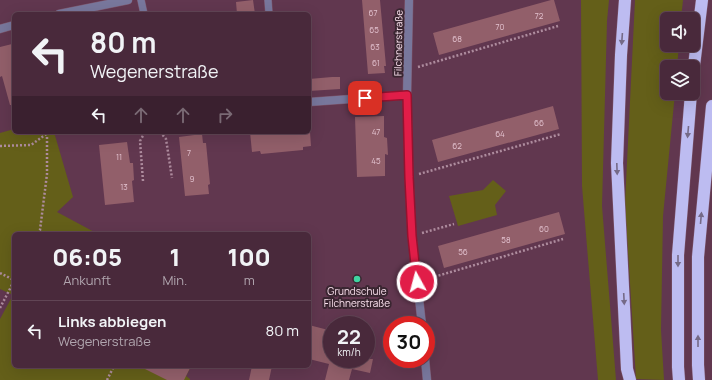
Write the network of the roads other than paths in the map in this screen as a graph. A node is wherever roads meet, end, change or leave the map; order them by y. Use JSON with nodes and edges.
{"nodes":[{"id":1,"x":128,"y":0,"type":"edge"},
{"id":2,"x":141,"y":0,"type":"edge"},
{"id":3,"x":268,"y":0,"type":"edge"},
{"id":4,"x":409,"y":0,"type":"edge"},
{"id":5,"x":625,"y":0,"type":"edge"},
{"id":6,"x":702,"y":0,"type":"edge"},
{"id":7,"x":70,"y":12,"type":"edge"},
{"id":8,"x":144,"y":12,"type":"edge"},
{"id":9,"x":269,"y":12,"type":"edge"},
{"id":10,"x":12,"y":26,"type":"edge"},
{"id":11,"x":0,"y":29,"type":"edge"},
{"id":12,"x":695,"y":60,"type":"edge"},
{"id":13,"x":407,"y":95,"type":"junction"},
{"id":14,"x":690,"y":100,"type":"edge"},
{"id":15,"x":311,"y":102,"type":"edge"},
{"id":16,"x":712,"y":106,"type":"edge"},
{"id":17,"x":421,"y":316,"type":"edge"},
{"id":18,"x":426,"y":368,"type":"edge"},
{"id":19,"x":427,"y":380,"type":"edge"},
{"id":20,"x":630,"y":380,"type":"edge"},
{"id":21,"x":679,"y":380,"type":"edge"},
{"id":22,"x":700,"y":380,"type":"edge"}],
"edges":[{"from":1,"to":7,"type":"street"},
{"from":2,"to":8,"type":"lane"},
{"from":3,"to":9,"type":"lane"},
{"from":4,"to":13,"type":"street","name":"Filchnerstraße"},
{"from":5,"to":20,"type":"highway","one_way":true},
{"from":6,"to":12,"type":"highway"},
{"from":10,"to":11,"type":"street"},
{"from":13,"to":15,"type":"street"},
{"from":13,"to":17,"type":"street","name":"Filchnerstraße"},
{"from":14,"to":21,"type":"highway","one_way":true},
{"from":22,"to":16,"type":"highway","one_way":true},
{"from":18,"to":19,"type":"street"}]}
